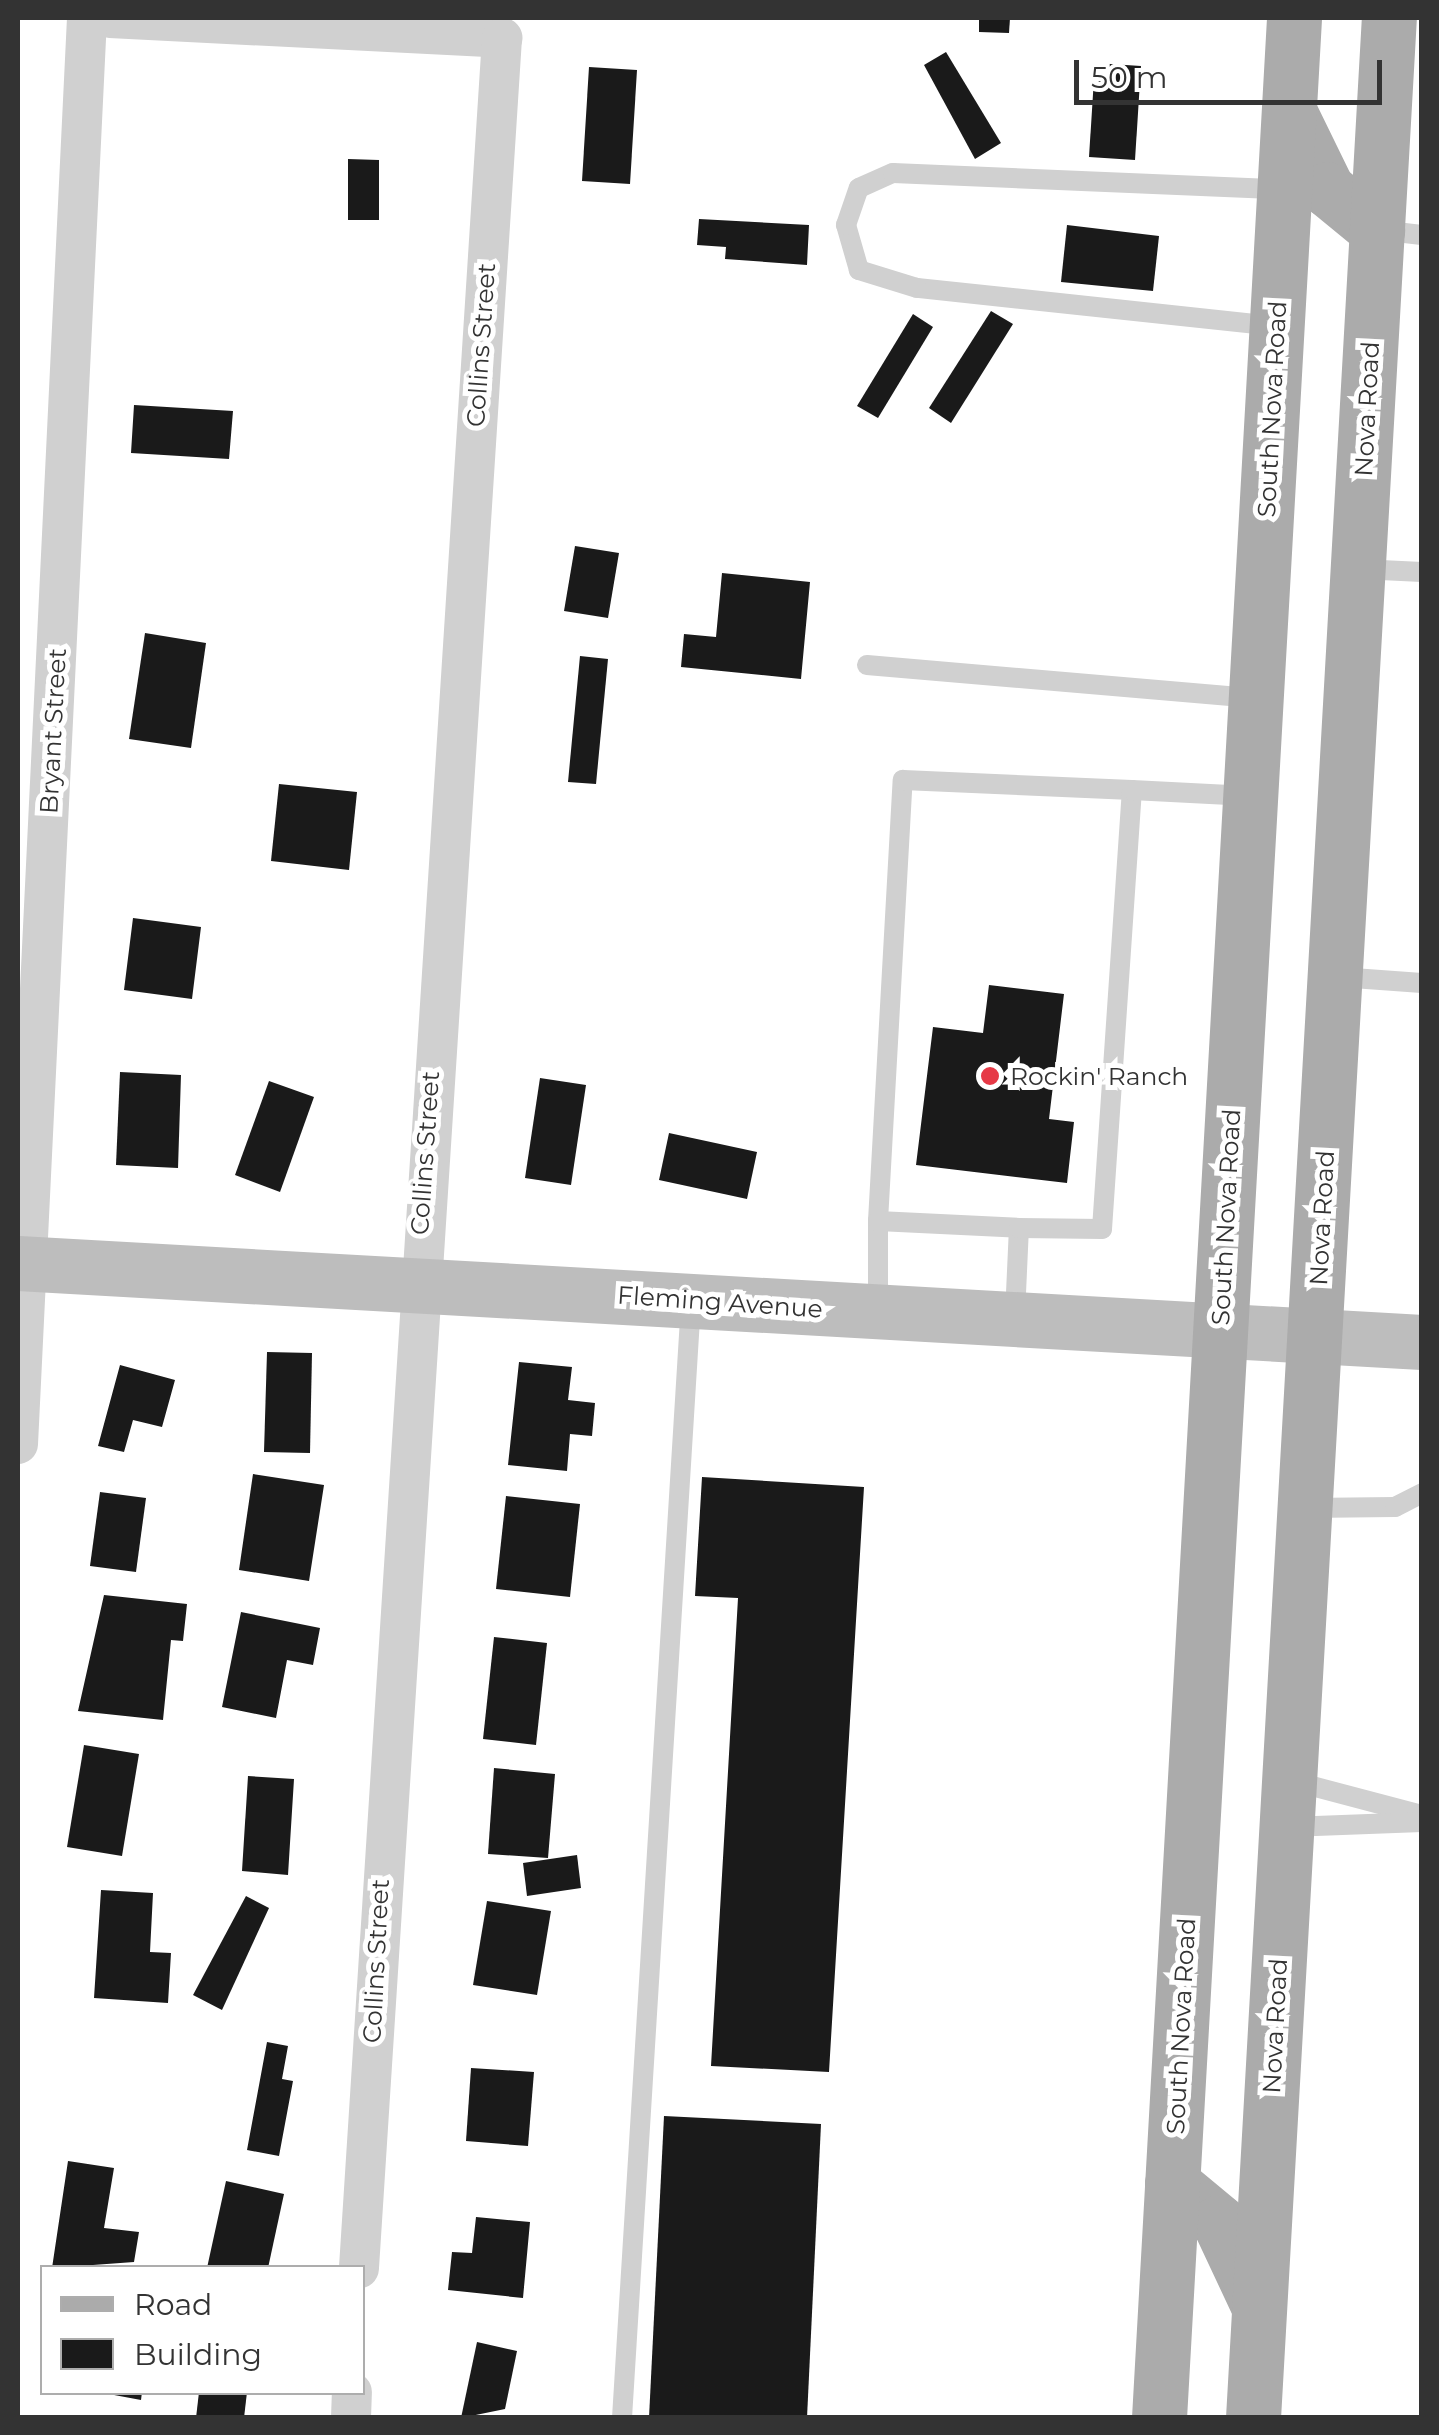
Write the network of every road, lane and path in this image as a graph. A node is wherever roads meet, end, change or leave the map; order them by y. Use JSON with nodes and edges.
{"nodes":[{"id":1,"x":87,"y":18,"type":"edge"},
{"id":2,"x":110,"y":18,"type":"edge"},
{"id":3,"x":1294,"y":18,"type":"edge"},
{"id":4,"x":1400,"y":24,"type":"edge"},
{"id":5,"x":1288,"y":110,"type":"junction"},
{"id":6,"x":1284,"y":189,"type":"junction"},
{"id":7,"x":1399,"y":233,"type":"edge"},
{"id":8,"x":1276,"y":326,"type":"junction"},
{"id":9,"x":1358,"y":569,"type":"junction"},
{"id":10,"x":1422,"y":572,"type":"edge"},
{"id":11,"x":867,"y":665,"type":"dead end"},
{"id":12,"x":1256,"y":698,"type":"junction"},
{"id":13,"x":1132,"y":790,"type":"junction"},
{"id":14,"x":1250,"y":796,"type":"junction"},
{"id":15,"x":1335,"y":976,"type":"junction"},
{"id":16,"x":1422,"y":983,"type":"edge"},
{"id":17,"x":878,"y":1221,"type":"junction"},
{"id":18,"x":1019,"y":1228,"type":"junction"},
{"id":19,"x":23,"y":1263,"type":"edge"},
{"id":20,"x":416,"y":1283,"type":"junction"},
{"id":21,"x":692,"y":1300,"type":"junction"},
{"id":22,"x":878,"y":1313,"type":"junction"},
{"id":23,"x":1015,"y":1322,"type":"junction"},
{"id":24,"x":1220,"y":1332,"type":"junction"},
{"id":25,"x":1315,"y":1337,"type":"junction"},
{"id":26,"x":1422,"y":1342,"type":"edge"},
{"id":27,"x":18,"y":1444,"type":"edge"},
{"id":28,"x":1422,"y":1493,"type":"edge"},
{"id":29,"x":1305,"y":1508,"type":"junction"},
{"id":30,"x":1288,"y":1803,"type":"junction"},
{"id":31,"x":1422,"y":1819,"type":"edge"},
{"id":32,"x":1172,"y":2183,"type":"junction"},
{"id":33,"x":359,"y":2265,"type":"edge"},
{"id":34,"x":1260,"y":2308,"type":"junction"},
{"id":35,"x":622,"y":2418,"type":"edge"},
{"id":36,"x":1160,"y":2418,"type":"edge"},
{"id":37,"x":1253,"y":2418,"type":"edge"}],
"edges":[{"from":1,"to":19,"type":"street","name":"Bryant Street"},
{"from":2,"to":20,"type":"street","name":"Collins Street"},
{"from":3,"to":5,"type":"main road","name":"South Nova Road"},
{"from":4,"to":7,"type":"main road","name":"Nova Road"},
{"from":5,"to":6,"type":"main road","name":"South Nova Road"},
{"from":5,"to":7,"type":"main road"},
{"from":6,"to":8,"type":"main road","name":"South Nova Road"},
{"from":6,"to":8,"type":"lane"},
{"from":7,"to":9,"type":"main road","name":"Nova Road"},
{"from":8,"to":12,"type":"main road","name":"South Nova Road"},
{"from":9,"to":10,"type":"lane"},
{"from":9,"to":15,"type":"main road","name":"Nova Road"},
{"from":11,"to":12,"type":"lane"},
{"from":12,"to":14,"type":"main road","name":"South Nova Road"},
{"from":13,"to":14,"type":"lane"},
{"from":13,"to":17,"type":"lane"},
{"from":13,"to":18,"type":"lane"},
{"from":14,"to":24,"type":"main road","name":"South Nova Road"},
{"from":15,"to":16,"type":"lane"},
{"from":15,"to":25,"type":"main road","name":"Nova Road"},
{"from":17,"to":18,"type":"lane"},
{"from":17,"to":22,"type":"lane"},
{"from":18,"to":23,"type":"lane"},
{"from":19,"to":20,"type":"street","name":"Fleming Avenue"},
{"from":19,"to":27,"type":"street","name":"Bryant Street"},
{"from":20,"to":21,"type":"street","name":"Fleming Avenue"},
{"from":20,"to":33,"type":"street","name":"Collins Street"},
{"from":21,"to":22,"type":"street","name":"Fleming Avenue"},
{"from":21,"to":35,"type":"lane"},
{"from":22,"to":23,"type":"street","name":"Fleming Avenue"},
{"from":23,"to":24,"type":"street","name":"Fleming Avenue"},
{"from":24,"to":25,"type":"street","name":"Fleming Avenue"},
{"from":24,"to":32,"type":"main road","name":"South Nova Road"},
{"from":25,"to":26,"type":"street","name":"Fleming Avenue"},
{"from":25,"to":29,"type":"main road","name":"Nova Road"},
{"from":28,"to":29,"type":"lane"},
{"from":29,"to":30,"type":"main road","name":"Nova Road"},
{"from":30,"to":31,"type":"lane"},
{"from":30,"to":31,"type":"lane"},
{"from":30,"to":34,"type":"main road","name":"Nova Road"},
{"from":32,"to":34,"type":"main road"},
{"from":32,"to":36,"type":"main road","name":"South Nova Road"},
{"from":34,"to":37,"type":"main road","name":"Nova Road"}]}
